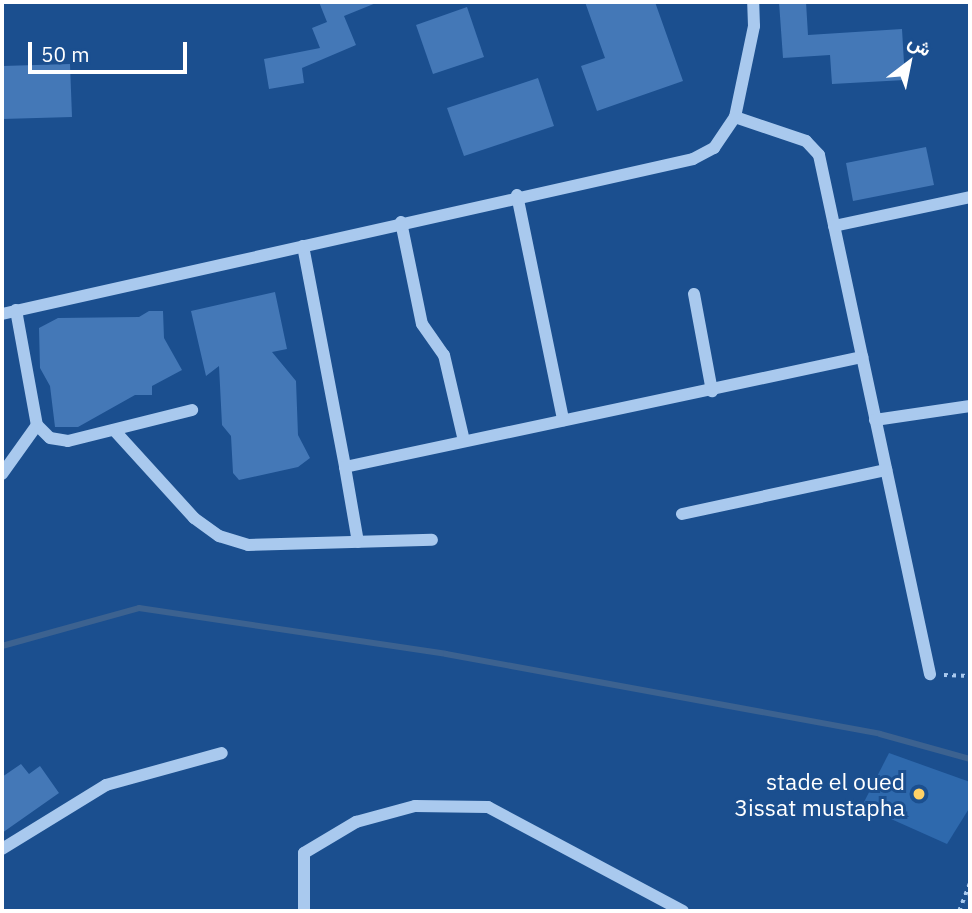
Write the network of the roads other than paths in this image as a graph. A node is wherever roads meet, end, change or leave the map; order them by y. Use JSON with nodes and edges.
{"nodes":[{"id":1,"x":753,"y":2,"type":"edge"},
{"id":2,"x":735,"y":117,"type":"junction"},
{"id":3,"x":517,"y":195,"type":"junction"},
{"id":4,"x":970,"y":197,"type":"edge"},
{"id":5,"x":401,"y":222,"type":"junction"},
{"id":6,"x":834,"y":226,"type":"junction"},
{"id":7,"x":303,"y":246,"type":"junction"},
{"id":8,"x":694,"y":294,"type":"dead end"},
{"id":9,"x":16,"y":310,"type":"junction"},
{"id":10,"x":2,"y":314,"type":"edge"},
{"id":11,"x":862,"y":357,"type":"junction"},
{"id":12,"x":712,"y":391,"type":"junction"},
{"id":13,"x":970,"y":406,"type":"edge"},
{"id":14,"x":192,"y":410,"type":"dead end"},
{"id":15,"x":563,"y":420,"type":"junction"},
{"id":16,"x":875,"y":420,"type":"junction"},
{"id":17,"x":37,"y":425,"type":"junction"},
{"id":18,"x":114,"y":430,"type":"junction"},
{"id":19,"x":464,"y":441,"type":"junction"},
{"id":20,"x":345,"y":467,"type":"junction"},
{"id":21,"x":886,"y":470,"type":"junction"},
{"id":22,"x":2,"y":474,"type":"edge"},
{"id":23,"x":682,"y":514,"type":"dead end"},
{"id":24,"x":432,"y":540,"type":"dead end"},
{"id":25,"x":358,"y":542,"type":"junction"},
{"id":26,"x":930,"y":674,"type":"road end"},
{"id":27,"x":222,"y":753,"type":"dead end"},
{"id":28,"x":2,"y":849,"type":"edge"},
{"id":29,"x":304,"y":911,"type":"edge"},
{"id":30,"x":682,"y":911,"type":"edge"}],
"edges":[{"from":1,"to":2,"type":"street"},
{"from":2,"to":3,"type":"street"},
{"from":2,"to":6,"type":"street"},
{"from":3,"to":5,"type":"street"},
{"from":3,"to":15,"type":"street"},
{"from":4,"to":6,"type":"street"},
{"from":5,"to":7,"type":"street"},
{"from":5,"to":19,"type":"street"},
{"from":6,"to":11,"type":"street"},
{"from":7,"to":9,"type":"street"},
{"from":7,"to":20,"type":"street"},
{"from":8,"to":12,"type":"street"},
{"from":9,"to":10,"type":"street"},
{"from":9,"to":17,"type":"street"},
{"from":11,"to":12,"type":"street"},
{"from":11,"to":16,"type":"street"},
{"from":12,"to":15,"type":"street"},
{"from":13,"to":16,"type":"street"},
{"from":14,"to":18,"type":"street"},
{"from":15,"to":19,"type":"street"},
{"from":16,"to":21,"type":"street"},
{"from":17,"to":18,"type":"street"},
{"from":17,"to":22,"type":"street"},
{"from":18,"to":25,"type":"street"},
{"from":19,"to":20,"type":"street"},
{"from":20,"to":25,"type":"street"},
{"from":21,"to":23,"type":"street"},
{"from":21,"to":26,"type":"street"},
{"from":24,"to":25,"type":"street"},
{"from":27,"to":28,"type":"street"},
{"from":29,"to":30,"type":"street"}]}
